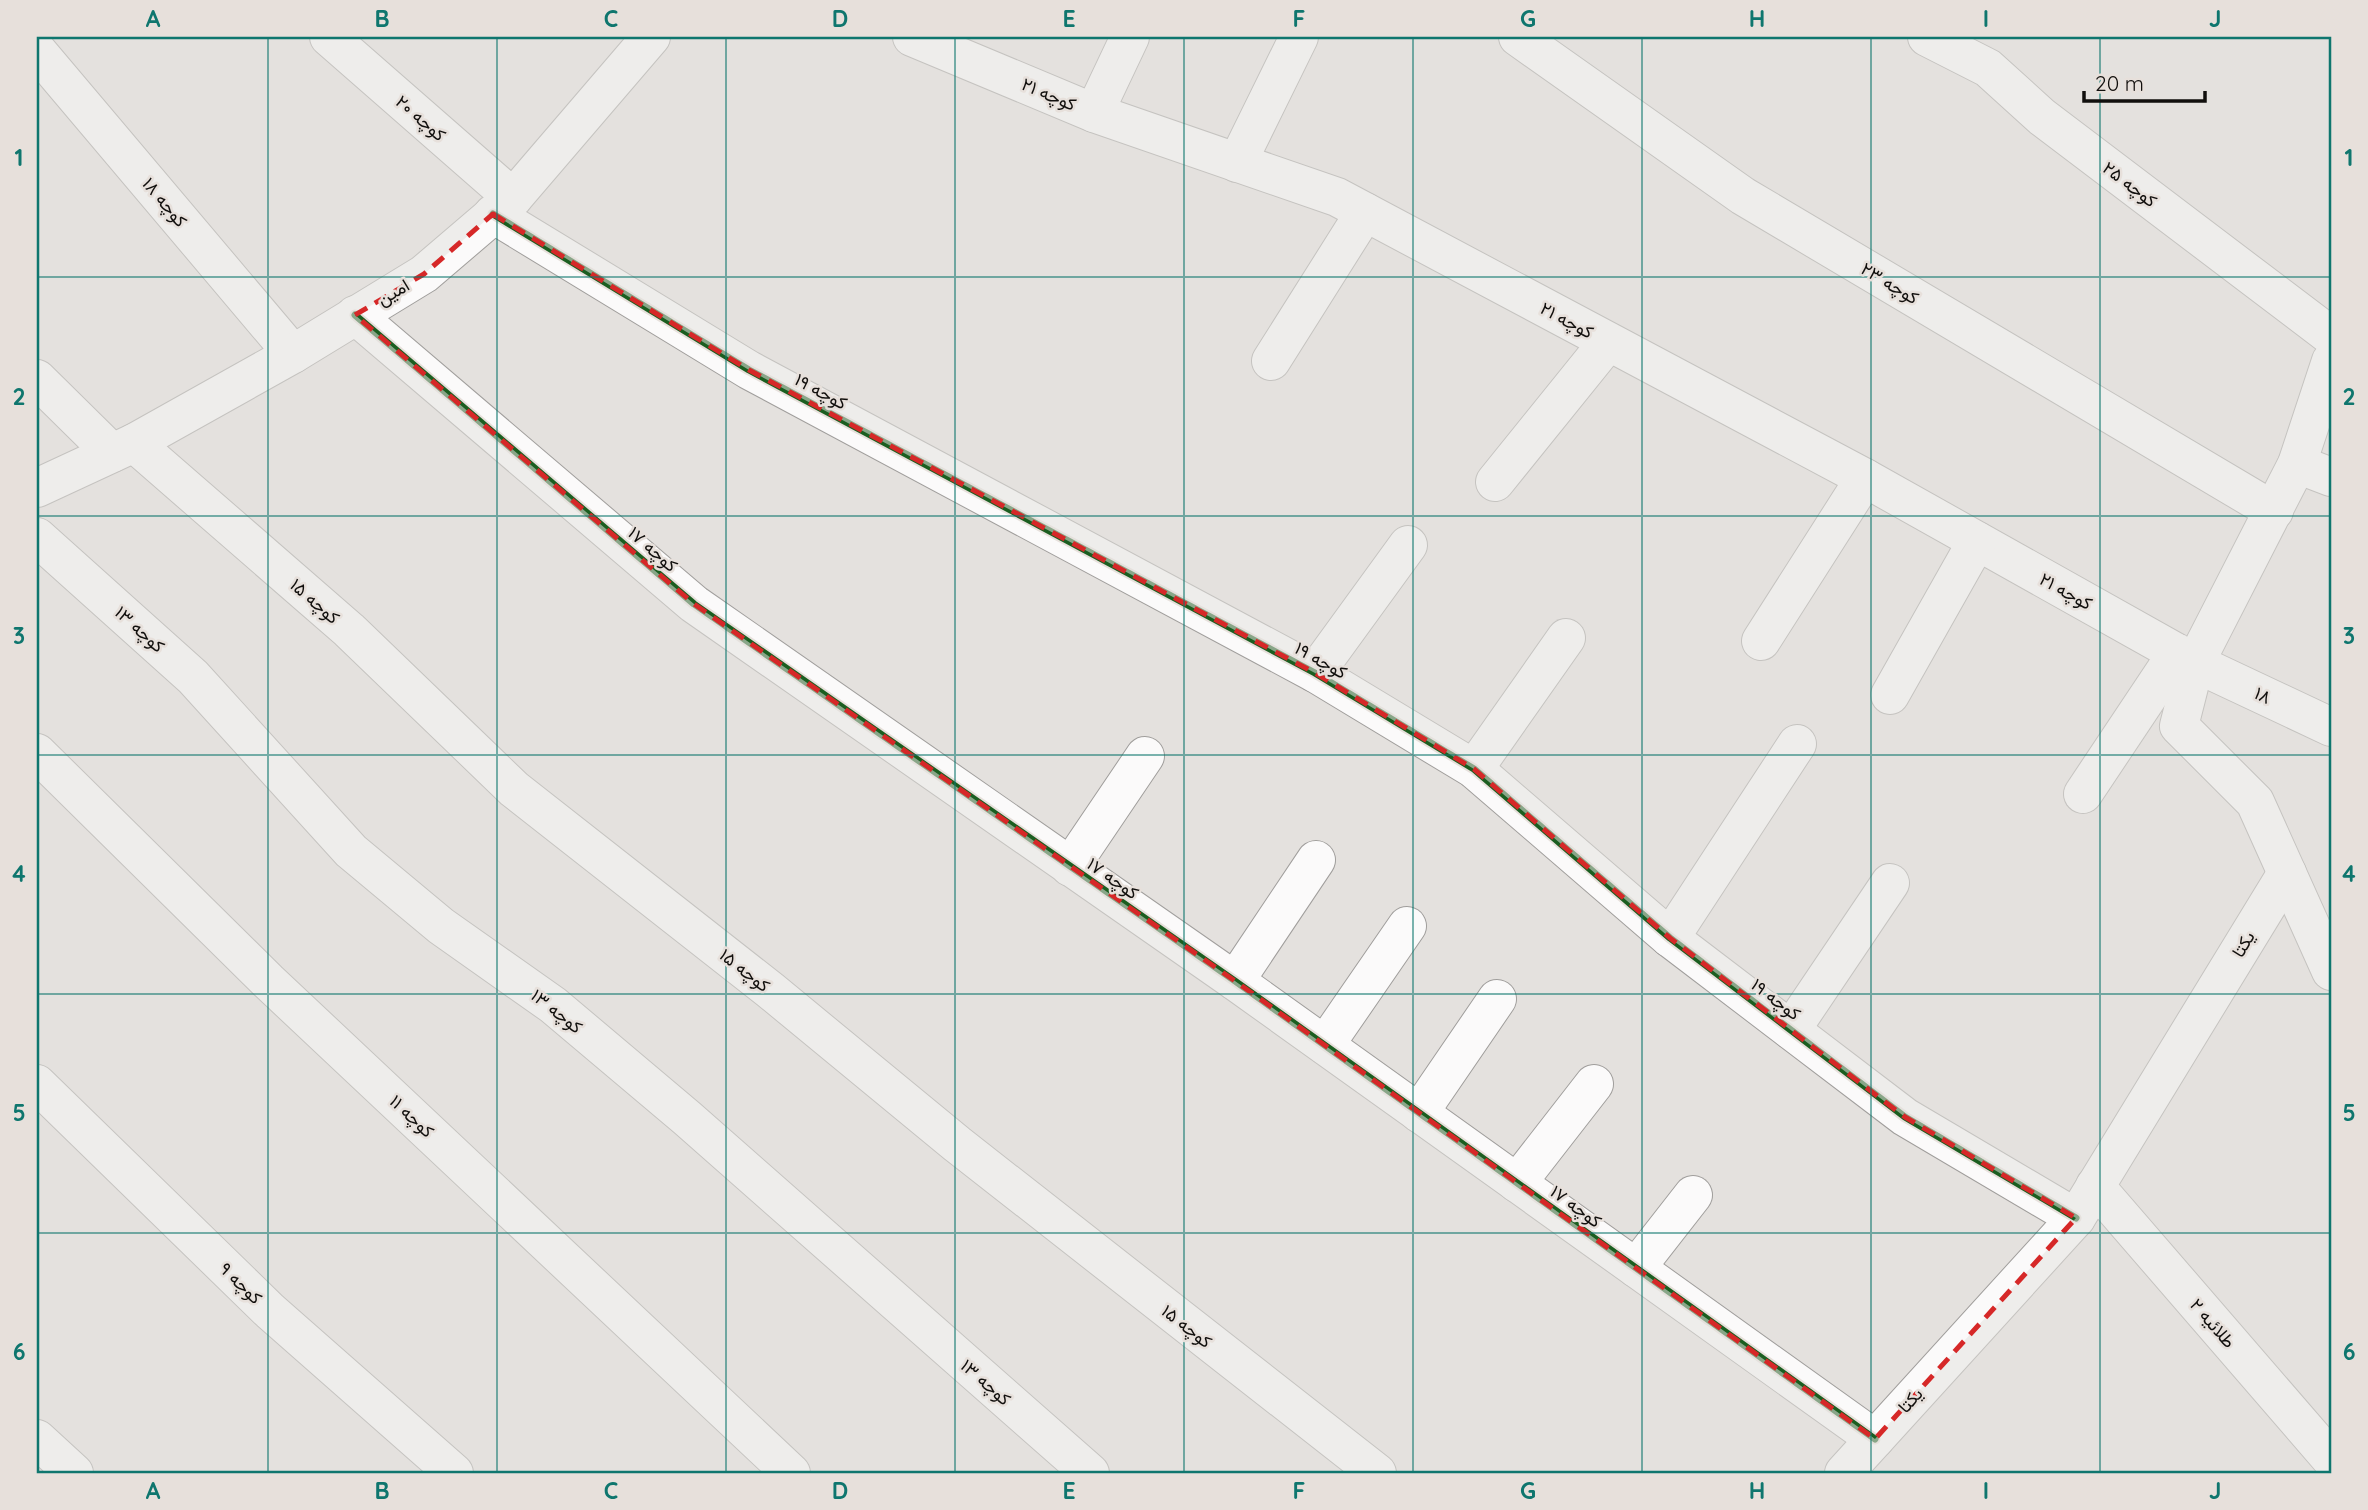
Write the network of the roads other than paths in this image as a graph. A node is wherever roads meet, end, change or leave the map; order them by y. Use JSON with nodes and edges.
{"nodes":[{"id":1,"x":329,"y":37,"type":"edge"},
{"id":2,"x":651,"y":37,"type":"edge"},
{"id":3,"x":912,"y":37,"type":"edge"},
{"id":4,"x":1130,"y":37,"type":"edge"},
{"id":5,"x":1298,"y":37,"type":"edge"},
{"id":6,"x":1518,"y":37,"type":"edge"},
{"id":7,"x":1927,"y":37,"type":"edge"},
{"id":8,"x":37,"y":51,"type":"edge"},
{"id":9,"x":1094,"y":113,"type":"junction"},
{"id":10,"x":1237,"y":163,"type":"junction"},
{"id":11,"x":503,"y":206,"type":"junction"},
{"id":12,"x":1366,"y":212,"type":"junction"},
{"id":13,"x":355,"y":315,"type":"junction"},
{"id":14,"x":2331,"y":336,"type":"edge"},
{"id":15,"x":1608,"y":342,"type":"junction"},
{"id":16,"x":293,"y":354,"type":"junction"},
{"id":17,"x":1271,"y":361,"type":"dead end"},
{"id":18,"x":2331,"y":361,"type":"edge"},
{"id":19,"x":37,"y":379,"type":"edge"},
{"id":20,"x":123,"y":448,"type":"junction"},
{"id":21,"x":2314,"y":471,"type":"edge"},
{"id":22,"x":1865,"y":478,"type":"junction"},
{"id":23,"x":1494,"y":482,"type":"dead end"},
{"id":24,"x":37,"y":488,"type":"edge"},
{"id":25,"x":2274,"y":511,"type":"junction"},
{"id":26,"x":37,"y":537,"type":"edge"},
{"id":27,"x":1977,"y":541,"type":"junction"},
{"id":28,"x":1408,"y":545,"type":"dead end"},
{"id":29,"x":1566,"y":638,"type":"dead end"},
{"id":30,"x":1761,"y":641,"type":"dead end"},
{"id":31,"x":2186,"y":658,"type":"junction"},
{"id":32,"x":1315,"y":673,"type":"junction"},
{"id":33,"x":1890,"y":695,"type":"dead end"},
{"id":34,"x":2331,"y":727,"type":"edge"},
{"id":35,"x":1797,"y":744,"type":"dead end"},
{"id":36,"x":37,"y":753,"type":"edge"},
{"id":37,"x":1145,"y":756,"type":"dead end"},
{"id":38,"x":1474,"y":769,"type":"junction"},
{"id":39,"x":2083,"y":794,"type":"dead end"},
{"id":40,"x":1316,"y":860,"type":"dead end"},
{"id":41,"x":1070,"y":867,"type":"junction"},
{"id":42,"x":2287,"y":873,"type":"junction"},
{"id":43,"x":1890,"y":883,"type":"dead end"},
{"id":44,"x":1407,"y":926,"type":"dead end"},
{"id":45,"x":1670,"y":938,"type":"junction"},
{"id":46,"x":2331,"y":971,"type":"edge"},
{"id":47,"x":1235,"y":981,"type":"junction"},
{"id":48,"x":1497,"y":999,"type":"dead end"},
{"id":49,"x":1791,"y":1030,"type":"junction"},
{"id":50,"x":1325,"y":1045,"type":"junction"},
{"id":51,"x":37,"y":1084,"type":"edge"},
{"id":52,"x":1594,"y":1084,"type":"dead end"},
{"id":53,"x":1419,"y":1113,"type":"junction"},
{"id":54,"x":1517,"y":1183,"type":"junction"},
{"id":55,"x":1693,"y":1195,"type":"dead end"},
{"id":56,"x":2085,"y":1202,"type":"junction"},
{"id":57,"x":1636,"y":1268,"type":"junction"},
{"id":58,"x":37,"y":1439,"type":"edge"},
{"id":59,"x":1875,"y":1439,"type":"junction"},
{"id":60,"x":2331,"y":1459,"type":"edge"},
{"id":61,"x":1846,"y":1472,"type":"edge"},
{"id":62,"x":74,"y":1473,"type":"edge"},
{"id":63,"x":454,"y":1473,"type":"edge"},
{"id":64,"x":791,"y":1473,"type":"edge"},
{"id":65,"x":1090,"y":1473,"type":"edge"},
{"id":66,"x":1377,"y":1473,"type":"edge"}],
"edges":[{"from":1,"to":11,"type":"street","name":"کوچه ۲۰"},
{"from":2,"to":11,"type":"street","name":"امین"},
{"from":3,"to":9,"type":"street","name":"کوچه ۲۱"},
{"from":4,"to":9,"type":"street"},
{"from":5,"to":10,"type":"street"},
{"from":6,"to":25,"type":"street","name":"کوچه ۲۳"},
{"from":7,"to":14,"type":"street","name":"کوچه ۲۵"},
{"from":8,"to":16,"type":"street","name":"کوچه ۱۸"},
{"from":9,"to":10,"type":"street","name":"کوچه ۲۱"},
{"from":10,"to":12,"type":"street","name":"کوچه ۲۱"},
{"from":11,"to":13,"type":"street","name":"امین"},
{"from":11,"to":32,"type":"street","name":"کوچه ۱۹"},
{"from":12,"to":15,"type":"street","name":"کوچه ۲۱"},
{"from":12,"to":17,"type":"street"},
{"from":13,"to":16,"type":"street","name":"امین"},
{"from":13,"to":41,"type":"street","name":"کوچه ۱۷"},
{"from":15,"to":22,"type":"street","name":"کوچه ۲۱"},
{"from":15,"to":23,"type":"street"},
{"from":16,"to":20,"type":"street","name":"امین"},
{"from":18,"to":21,"type":"street"},
{"from":19,"to":20,"type":"street","name":"کوچه ۱۵"},
{"from":20,"to":24,"type":"street","name":"امین"},
{"from":20,"to":66,"type":"street","name":"کوچه ۱۵"},
{"from":21,"to":25,"type":"street"},
{"from":22,"to":27,"type":"street","name":"کوچه ۲۱"},
{"from":22,"to":30,"type":"street"},
{"from":25,"to":31,"type":"street"},
{"from":26,"to":65,"type":"street","name":"کوچه ۱۳"},
{"from":27,"to":31,"type":"street","name":"کوچه ۲۱"},
{"from":27,"to":33,"type":"street"},
{"from":28,"to":32,"type":"street"},
{"from":29,"to":38,"type":"street"},
{"from":31,"to":34,"type":"street","name":"۱۸"},
{"from":31,"to":39,"type":"street"},
{"from":31,"to":42,"type":"street"},
{"from":32,"to":38,"type":"street","name":"کوچه ۱۹"},
{"from":35,"to":45,"type":"street"},
{"from":36,"to":64,"type":"street","name":"کوچه ۱۱"},
{"from":37,"to":41,"type":"street"},
{"from":38,"to":45,"type":"street","name":"کوچه ۱۹"},
{"from":40,"to":47,"type":"street"},
{"from":41,"to":47,"type":"street","name":"کوچه ۱۷"},
{"from":42,"to":46,"type":"street"},
{"from":42,"to":56,"type":"street","name":"یکتا"},
{"from":43,"to":49,"type":"street"},
{"from":44,"to":50,"type":"street"},
{"from":45,"to":49,"type":"street","name":"کوچه ۱۹"},
{"from":47,"to":50,"type":"street","name":"کوچه ۱۷"},
{"from":48,"to":53,"type":"street"},
{"from":49,"to":56,"type":"street","name":"کوچه ۱۹"},
{"from":50,"to":53,"type":"street","name":"کوچه ۱۷"},
{"from":51,"to":63,"type":"street","name":"کوچه ۹"},
{"from":52,"to":54,"type":"street"},
{"from":53,"to":54,"type":"street","name":"کوچه ۱۷"},
{"from":54,"to":57,"type":"street","name":"کوچه ۱۷"},
{"from":55,"to":57,"type":"street"},
{"from":56,"to":59,"type":"street","name":"یکتا"},
{"from":56,"to":60,"type":"street","name":"طلائیه ۲"},
{"from":57,"to":59,"type":"street","name":"کوچه ۱۷"},
{"from":58,"to":62,"type":"street"},
{"from":59,"to":61,"type":"street","name":"یکتا"}]}
